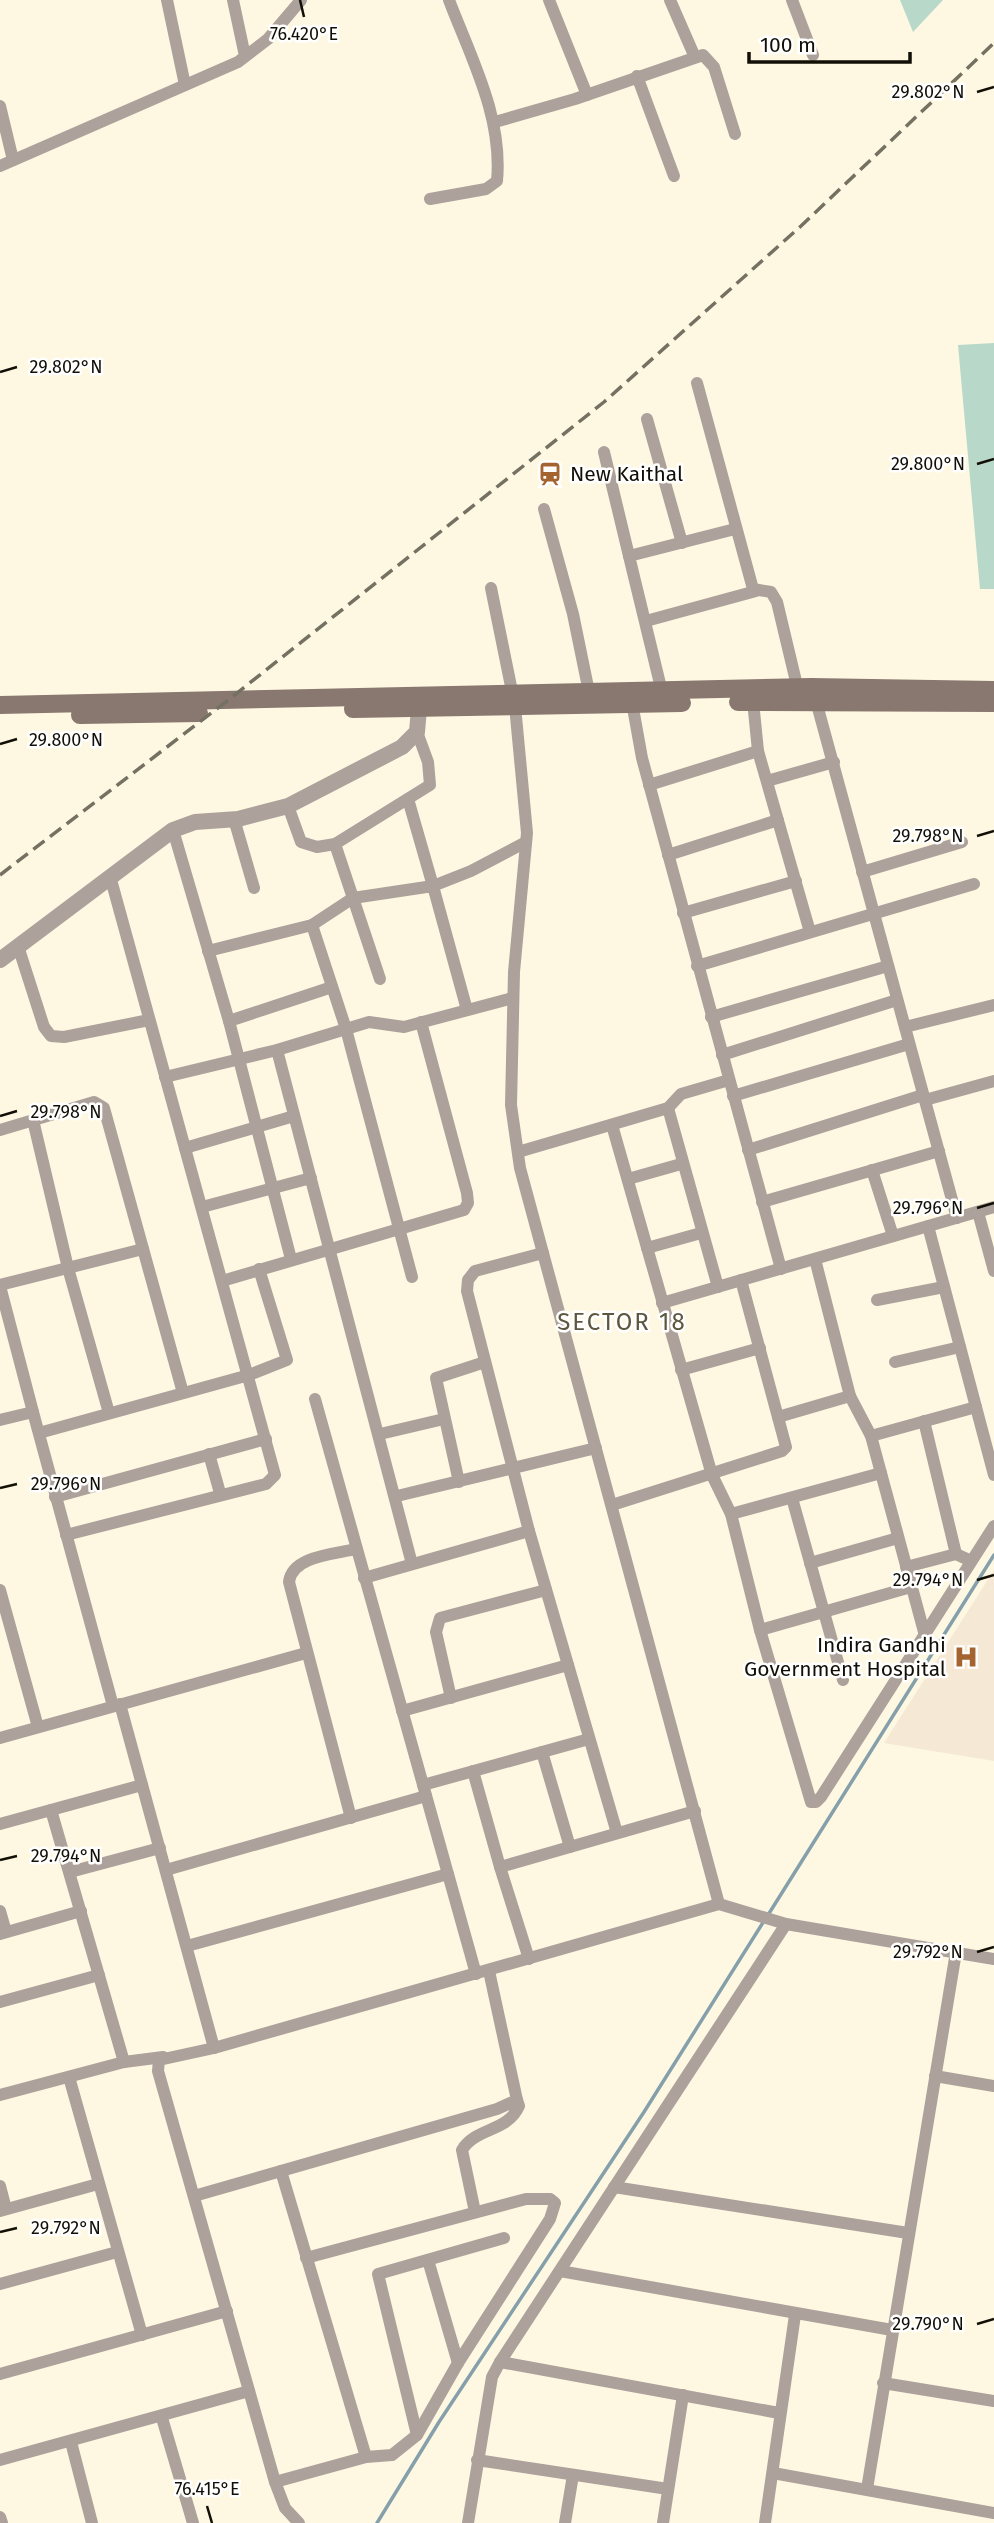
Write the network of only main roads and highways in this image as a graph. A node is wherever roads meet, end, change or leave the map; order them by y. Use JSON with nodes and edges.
{"nodes":[{"id":1,"x":994,"y":690,"type":"edge"},
{"id":2,"x":805,"y":697,"type":"junction"},
{"id":3,"x":632,"y":699,"type":"junction"},
{"id":4,"x":419,"y":700,"type":"junction"},
{"id":5,"x":514,"y":700,"type":"junction"},
{"id":6,"x":994,"y":703,"type":"edge"},
{"id":7,"x":0,"y":705,"type":"edge"},
{"id":8,"x":0,"y":717,"type":"edge"}],
"edges":[{"from":1,"to":2,"type":"main road"},
{"from":2,"to":3,"type":"main road"},
{"from":2,"to":3,"type":"main road"},
{"from":2,"to":6,"type":"main road"},
{"from":3,"to":5,"type":"main road"},
{"from":3,"to":5,"type":"main road"},
{"from":4,"to":5,"type":"main road"},
{"from":4,"to":7,"type":"main road"},
{"from":4,"to":8,"type":"main road"}]}
